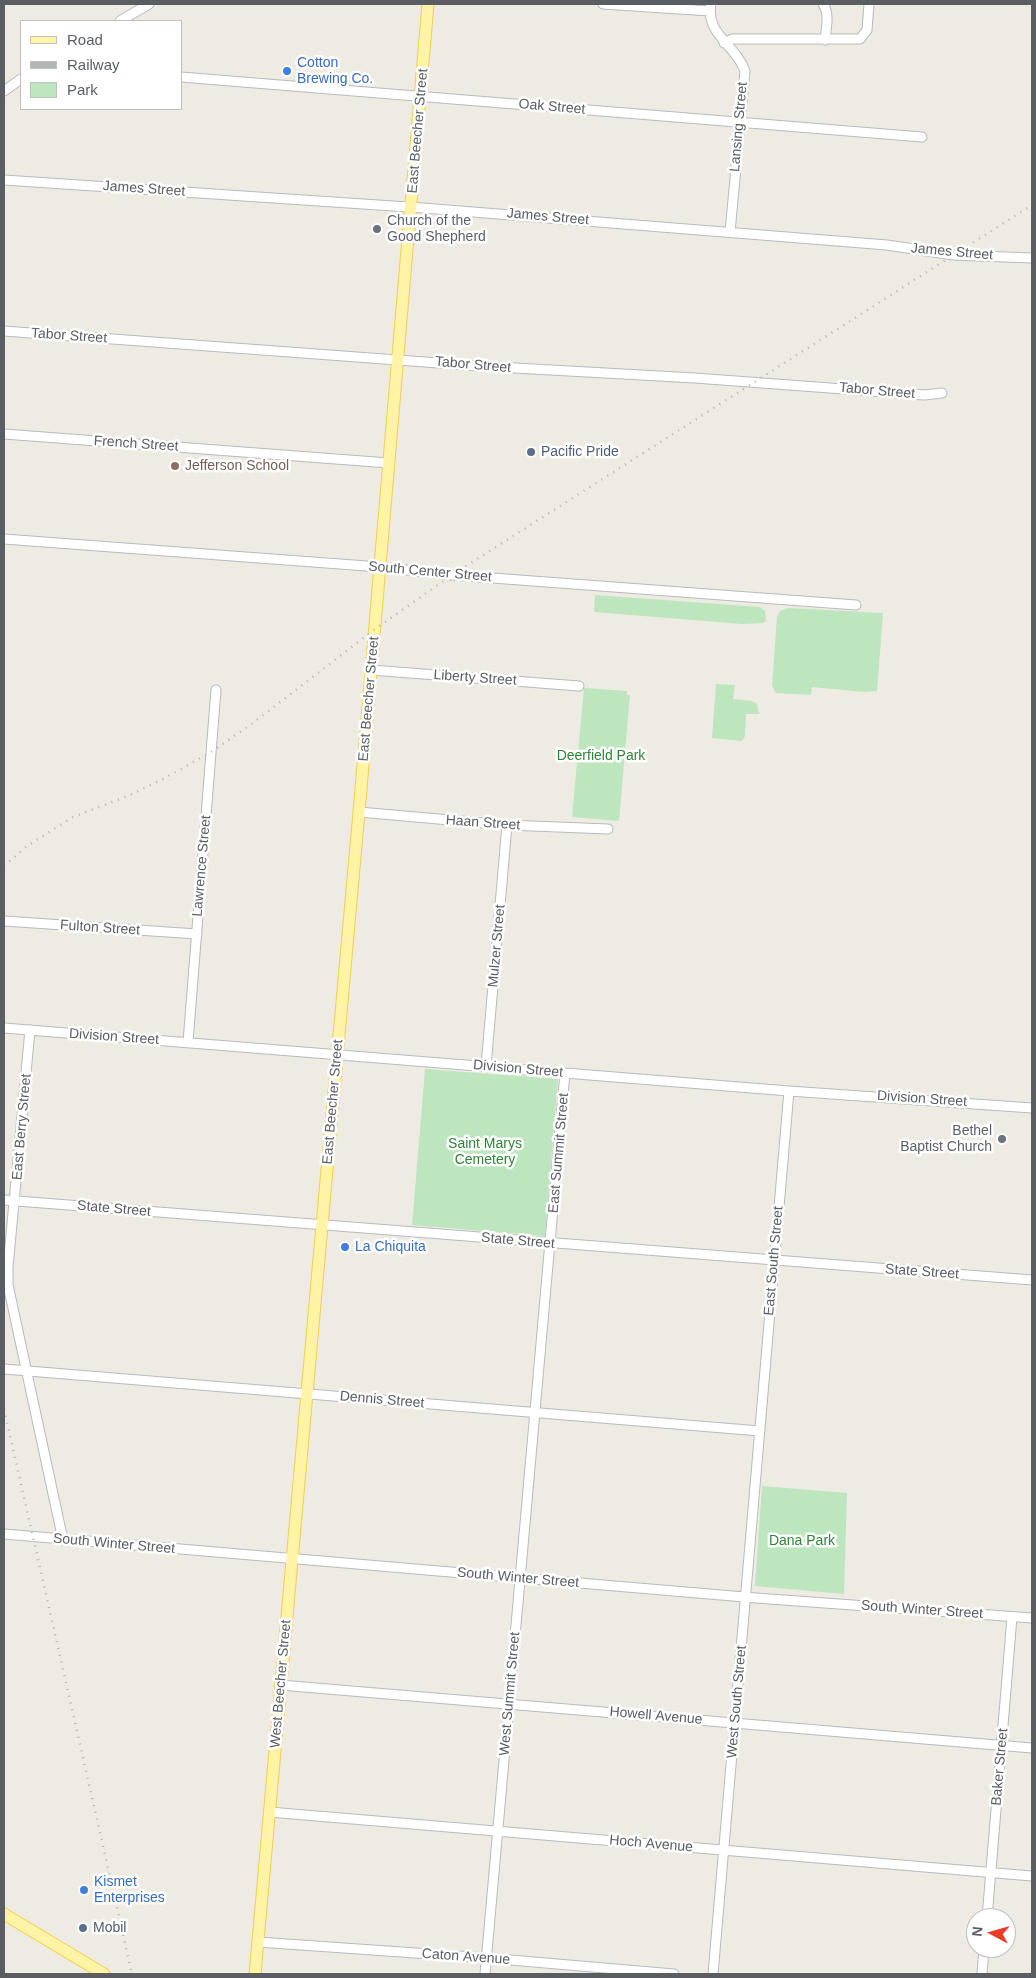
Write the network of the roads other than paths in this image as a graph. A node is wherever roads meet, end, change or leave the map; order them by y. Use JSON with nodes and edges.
{"nodes":[{"id":1,"x":149,"y":4,"type":"edge"},
{"id":2,"x":428,"y":4,"type":"edge"},
{"id":3,"x":603,"y":4,"type":"edge"},
{"id":4,"x":823,"y":4,"type":"edge"},
{"id":5,"x":869,"y":4,"type":"edge"},
{"id":6,"x":710,"y":7,"type":"edge"},
{"id":7,"x":136,"y":8,"type":"edge"},
{"id":8,"x":121,"y":20,"type":"edge"},
{"id":9,"x":825,"y":40,"type":"junction"},
{"id":10,"x":724,"y":43,"type":"junction"},
{"id":11,"x":182,"y":77,"type":"edge"},
{"id":12,"x":20,"y":80,"type":"edge"},
{"id":13,"x":4,"y":91,"type":"edge"},
{"id":14,"x":420,"y":96,"type":"junction"},
{"id":15,"x":740,"y":122,"type":"junction"},
{"id":16,"x":922,"y":138,"type":"dead end"},
{"id":17,"x":4,"y":180,"type":"edge"},
{"id":18,"x":412,"y":207,"type":"junction"},
{"id":19,"x":730,"y":232,"type":"junction"},
{"id":20,"x":1032,"y":258,"type":"edge"},
{"id":21,"x":4,"y":331,"type":"edge"},
{"id":22,"x":398,"y":359,"type":"junction"},
{"id":23,"x":942,"y":393,"type":"dead end"},
{"id":24,"x":4,"y":434,"type":"edge"},
{"id":25,"x":389,"y":463,"type":"junction"},
{"id":26,"x":4,"y":539,"type":"edge"},
{"id":27,"x":380,"y":568,"type":"junction"},
{"id":28,"x":856,"y":605,"type":"dead end"},
{"id":29,"x":371,"y":670,"type":"junction"},
{"id":30,"x":579,"y":686,"type":"dead end"},
{"id":31,"x":216,"y":690,"type":"dead end"},
{"id":32,"x":359,"y":812,"type":"junction"},
{"id":33,"x":507,"y":826,"type":"junction"},
{"id":34,"x":608,"y":829,"type":"dead end"},
{"id":35,"x":4,"y":921,"type":"edge"},
{"id":36,"x":197,"y":934,"type":"junction"},
{"id":37,"x":4,"y":1028,"type":"edge"},
{"id":38,"x":30,"y":1030,"type":"junction"},
{"id":39,"x":188,"y":1042,"type":"junction"},
{"id":40,"x":338,"y":1054,"type":"junction"},
{"id":41,"x":486,"y":1066,"type":"junction"},
{"id":42,"x":565,"y":1073,"type":"junction"},
{"id":43,"x":789,"y":1090,"type":"junction"},
{"id":44,"x":1032,"y":1108,"type":"edge"},
{"id":45,"x":4,"y":1200,"type":"edge"},
{"id":46,"x":15,"y":1201,"type":"junction"},
{"id":47,"x":322,"y":1226,"type":"junction"},
{"id":48,"x":551,"y":1244,"type":"junction"},
{"id":49,"x":774,"y":1262,"type":"junction"},
{"id":50,"x":1032,"y":1280,"type":"edge"},
{"id":51,"x":4,"y":1369,"type":"edge"},
{"id":52,"x":26,"y":1371,"type":"junction"},
{"id":53,"x":307,"y":1393,"type":"junction"},
{"id":54,"x":536,"y":1414,"type":"junction"},
{"id":55,"x":760,"y":1430,"type":"junction"},
{"id":56,"x":4,"y":1534,"type":"edge"},
{"id":57,"x":63,"y":1540,"type":"junction"},
{"id":58,"x":292,"y":1559,"type":"junction"},
{"id":59,"x":520,"y":1578,"type":"junction"},
{"id":60,"x":746,"y":1597,"type":"junction"},
{"id":61,"x":1012,"y":1617,"type":"junction"},
{"id":62,"x":1032,"y":1618,"type":"edge"},
{"id":63,"x":280,"y":1685,"type":"junction"},
{"id":64,"x":509,"y":1704,"type":"junction"},
{"id":65,"x":736,"y":1723,"type":"junction"},
{"id":66,"x":1002,"y":1745,"type":"junction"},
{"id":67,"x":1032,"y":1748,"type":"edge"},
{"id":68,"x":269,"y":1812,"type":"junction"},
{"id":69,"x":498,"y":1831,"type":"junction"},
{"id":70,"x":725,"y":1850,"type":"junction"},
{"id":71,"x":990,"y":1873,"type":"junction"},
{"id":72,"x":1032,"y":1876,"type":"edge"},
{"id":73,"x":988,"y":1908,"type":"edge"},
{"id":74,"x":4,"y":1914,"type":"edge"},
{"id":75,"x":258,"y":1942,"type":"junction"},
{"id":76,"x":487,"y":1958,"type":"junction"},
{"id":77,"x":983,"y":1958,"type":"edge"},
{"id":78,"x":88,"y":1970,"type":"edge"},
{"id":79,"x":104,"y":1974,"type":"edge"},
{"id":80,"x":255,"y":1974,"type":"edge"},
{"id":81,"x":485,"y":1974,"type":"edge"},
{"id":82,"x":674,"y":1974,"type":"edge"},
{"id":83,"x":713,"y":1974,"type":"edge"},
{"id":84,"x":982,"y":1974,"type":"edge"}],
"edges":[{"from":1,"to":7,"type":"street"},
{"from":2,"to":14,"type":"main road","name":"East Beecher Street"},
{"from":3,"to":6,"type":"street"},
{"from":4,"to":9,"type":"street"},
{"from":5,"to":9,"type":"street"},
{"from":6,"to":10,"type":"street","name":"Lansing Street"},
{"from":7,"to":8,"type":"street"},
{"from":9,"to":10,"type":"street"},
{"from":10,"to":15,"type":"street","name":"Lansing Street"},
{"from":11,"to":14,"type":"street","name":"Oak Street"},
{"from":12,"to":13,"type":"street"},
{"from":14,"to":15,"type":"street","name":"Oak Street"},
{"from":14,"to":18,"type":"main road","name":"East Beecher Street"},
{"from":15,"to":16,"type":"street","name":"Oak Street"},
{"from":15,"to":19,"type":"street","name":"Lansing Street"},
{"from":17,"to":18,"type":"street","name":"James Street"},
{"from":18,"to":19,"type":"street","name":"James Street"},
{"from":18,"to":22,"type":"main road","name":"East Beecher Street"},
{"from":19,"to":20,"type":"street","name":"James Street"},
{"from":21,"to":22,"type":"street","name":"Tabor Street"},
{"from":22,"to":23,"type":"street","name":"Tabor Street"},
{"from":22,"to":25,"type":"main road","name":"East Beecher Street"},
{"from":24,"to":25,"type":"street","name":"French Street"},
{"from":25,"to":27,"type":"main road","name":"East Beecher Street"},
{"from":26,"to":27,"type":"street","name":"South Center Street"},
{"from":27,"to":28,"type":"street","name":"South Center Street"},
{"from":27,"to":29,"type":"main road","name":"East Beecher Street"},
{"from":29,"to":30,"type":"street","name":"Liberty Street"},
{"from":29,"to":32,"type":"main road","name":"East Beecher Street"},
{"from":31,"to":36,"type":"street","name":"Lawrence Street"},
{"from":32,"to":33,"type":"street","name":"Haan Street"},
{"from":32,"to":40,"type":"main road","name":"East Beecher Street"},
{"from":33,"to":34,"type":"street","name":"Haan Street"},
{"from":33,"to":41,"type":"street","name":"Mulzer Street"},
{"from":35,"to":36,"type":"street","name":"Fulton Street"},
{"from":36,"to":39,"type":"street","name":"Lawrence Street"},
{"from":37,"to":38,"type":"street","name":"Division Street"},
{"from":38,"to":39,"type":"street","name":"Division Street"},
{"from":38,"to":46,"type":"street","name":"East Berry Street"},
{"from":39,"to":40,"type":"street","name":"Division Street"},
{"from":40,"to":41,"type":"street","name":"Division Street"},
{"from":40,"to":47,"type":"main road","name":"East Beecher Street"},
{"from":41,"to":42,"type":"street","name":"Division Street"},
{"from":42,"to":43,"type":"street","name":"Division Street"},
{"from":42,"to":48,"type":"street","name":"East Summit Street"},
{"from":43,"to":44,"type":"street","name":"Division Street"},
{"from":43,"to":49,"type":"street","name":"East South Street"},
{"from":45,"to":46,"type":"street","name":"State Street"},
{"from":46,"to":47,"type":"street","name":"State Street"},
{"from":46,"to":52,"type":"street","name":"East Berry Street"},
{"from":47,"to":48,"type":"street","name":"State Street"},
{"from":47,"to":53,"type":"main road","name":"East Beecher Street"},
{"from":48,"to":49,"type":"street","name":"State Street"},
{"from":48,"to":54,"type":"street","name":"East Summit Street"},
{"from":49,"to":50,"type":"street","name":"State Street"},
{"from":49,"to":55,"type":"street","name":"East South Street"},
{"from":51,"to":52,"type":"street","name":"Dennis Street"},
{"from":52,"to":53,"type":"street","name":"Dennis Street"},
{"from":52,"to":57,"type":"street","name":"East Berry Street"},
{"from":53,"to":54,"type":"street","name":"Dennis Street"},
{"from":53,"to":58,"type":"main road","name":"West Beecher Street"},
{"from":54,"to":55,"type":"street","name":"Dennis Street"},
{"from":54,"to":59,"type":"street","name":"West Summit Street"},
{"from":55,"to":60,"type":"street","name":"West South Street"},
{"from":56,"to":57,"type":"street","name":"South Winter Street"},
{"from":57,"to":58,"type":"street","name":"South Winter Street"},
{"from":58,"to":59,"type":"street","name":"South Winter Street"},
{"from":58,"to":63,"type":"main road","name":"West Beecher Street"},
{"from":59,"to":60,"type":"street","name":"South Winter Street"},
{"from":59,"to":64,"type":"street","name":"West Summit Street"},
{"from":60,"to":61,"type":"street","name":"South Winter Street"},
{"from":60,"to":65,"type":"street","name":"West South Street"},
{"from":61,"to":62,"type":"street","name":"South Winter Street"},
{"from":61,"to":66,"type":"street","name":"Baker Street"},
{"from":63,"to":64,"type":"street","name":"Howell Avenue"},
{"from":63,"to":68,"type":"main road","name":"West Beecher Street"},
{"from":64,"to":65,"type":"street","name":"Howell Avenue"},
{"from":64,"to":69,"type":"street","name":"West Summit Street"},
{"from":65,"to":66,"type":"street","name":"Howell Avenue"},
{"from":65,"to":70,"type":"street","name":"West South Street"},
{"from":66,"to":67,"type":"street","name":"Howell Avenue"},
{"from":66,"to":71,"type":"street","name":"Baker Street"},
{"from":68,"to":69,"type":"street","name":"Hoch Avenue"},
{"from":68,"to":75,"type":"main road","name":"West Beecher Street"},
{"from":69,"to":70,"type":"street","name":"Hoch Avenue"},
{"from":69,"to":76,"type":"street","name":"West Summit Street"},
{"from":70,"to":71,"type":"street","name":"Hoch Avenue"},
{"from":70,"to":83,"type":"street","name":"West South Street"},
{"from":71,"to":72,"type":"street","name":"Hoch Avenue"},
{"from":71,"to":73,"type":"street","name":"Baker Street"},
{"from":74,"to":78,"type":"main road"},
{"from":75,"to":76,"type":"street","name":"Caton Avenue"},
{"from":75,"to":80,"type":"main road","name":"West Beecher Street"},
{"from":76,"to":81,"type":"street","name":"West Summit Street"},
{"from":76,"to":82,"type":"street","name":"Caton Avenue"},
{"from":77,"to":84,"type":"street"},
{"from":78,"to":79,"type":"main road"}]}
